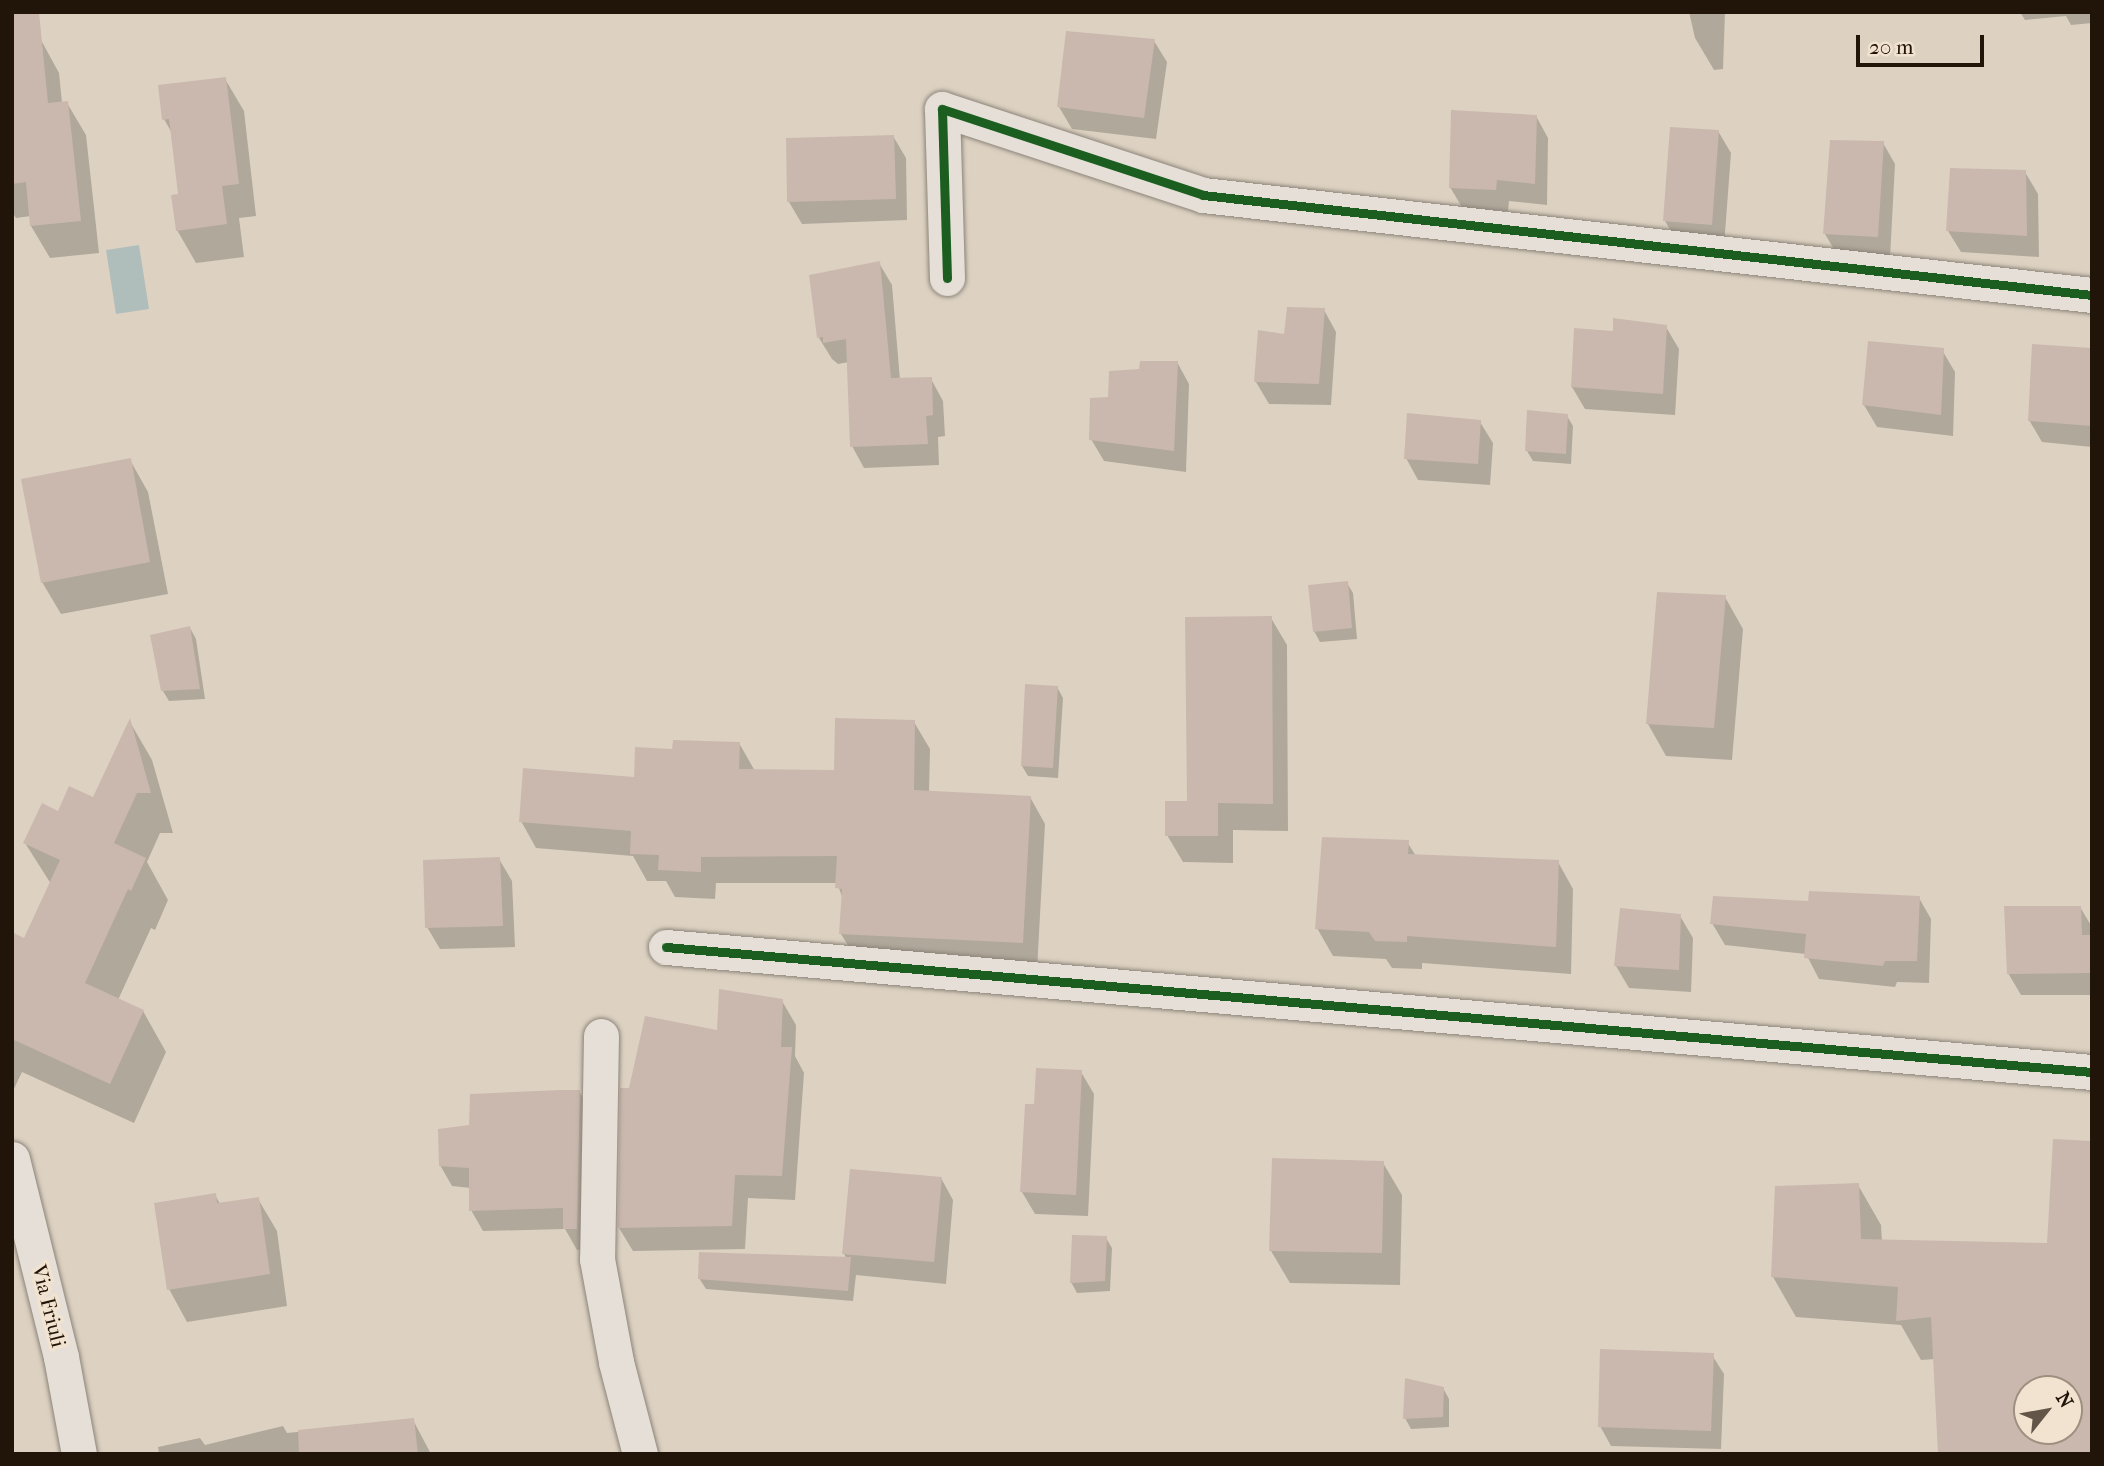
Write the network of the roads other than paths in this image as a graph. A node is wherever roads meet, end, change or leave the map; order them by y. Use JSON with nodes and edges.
{"nodes":[{"id":1,"x":947,"y":278,"type":"dead end"},
{"id":2,"x":2092,"y":295,"type":"edge"},
{"id":3,"x":666,"y":947,"type":"dead end"},
{"id":4,"x":601,"y":1036,"type":"dead end"},
{"id":5,"x":2092,"y":1072,"type":"edge"},
{"id":6,"x":12,"y":1160,"type":"edge"},
{"id":7,"x":79,"y":1454,"type":"edge"},
{"id":8,"x":640,"y":1454,"type":"edge"}],
"edges":[{"from":1,"to":2,"type":"street"},
{"from":3,"to":5,"type":"street"},
{"from":4,"to":8,"type":"street"},
{"from":6,"to":7,"type":"street","name":"Via Friuli"}]}
